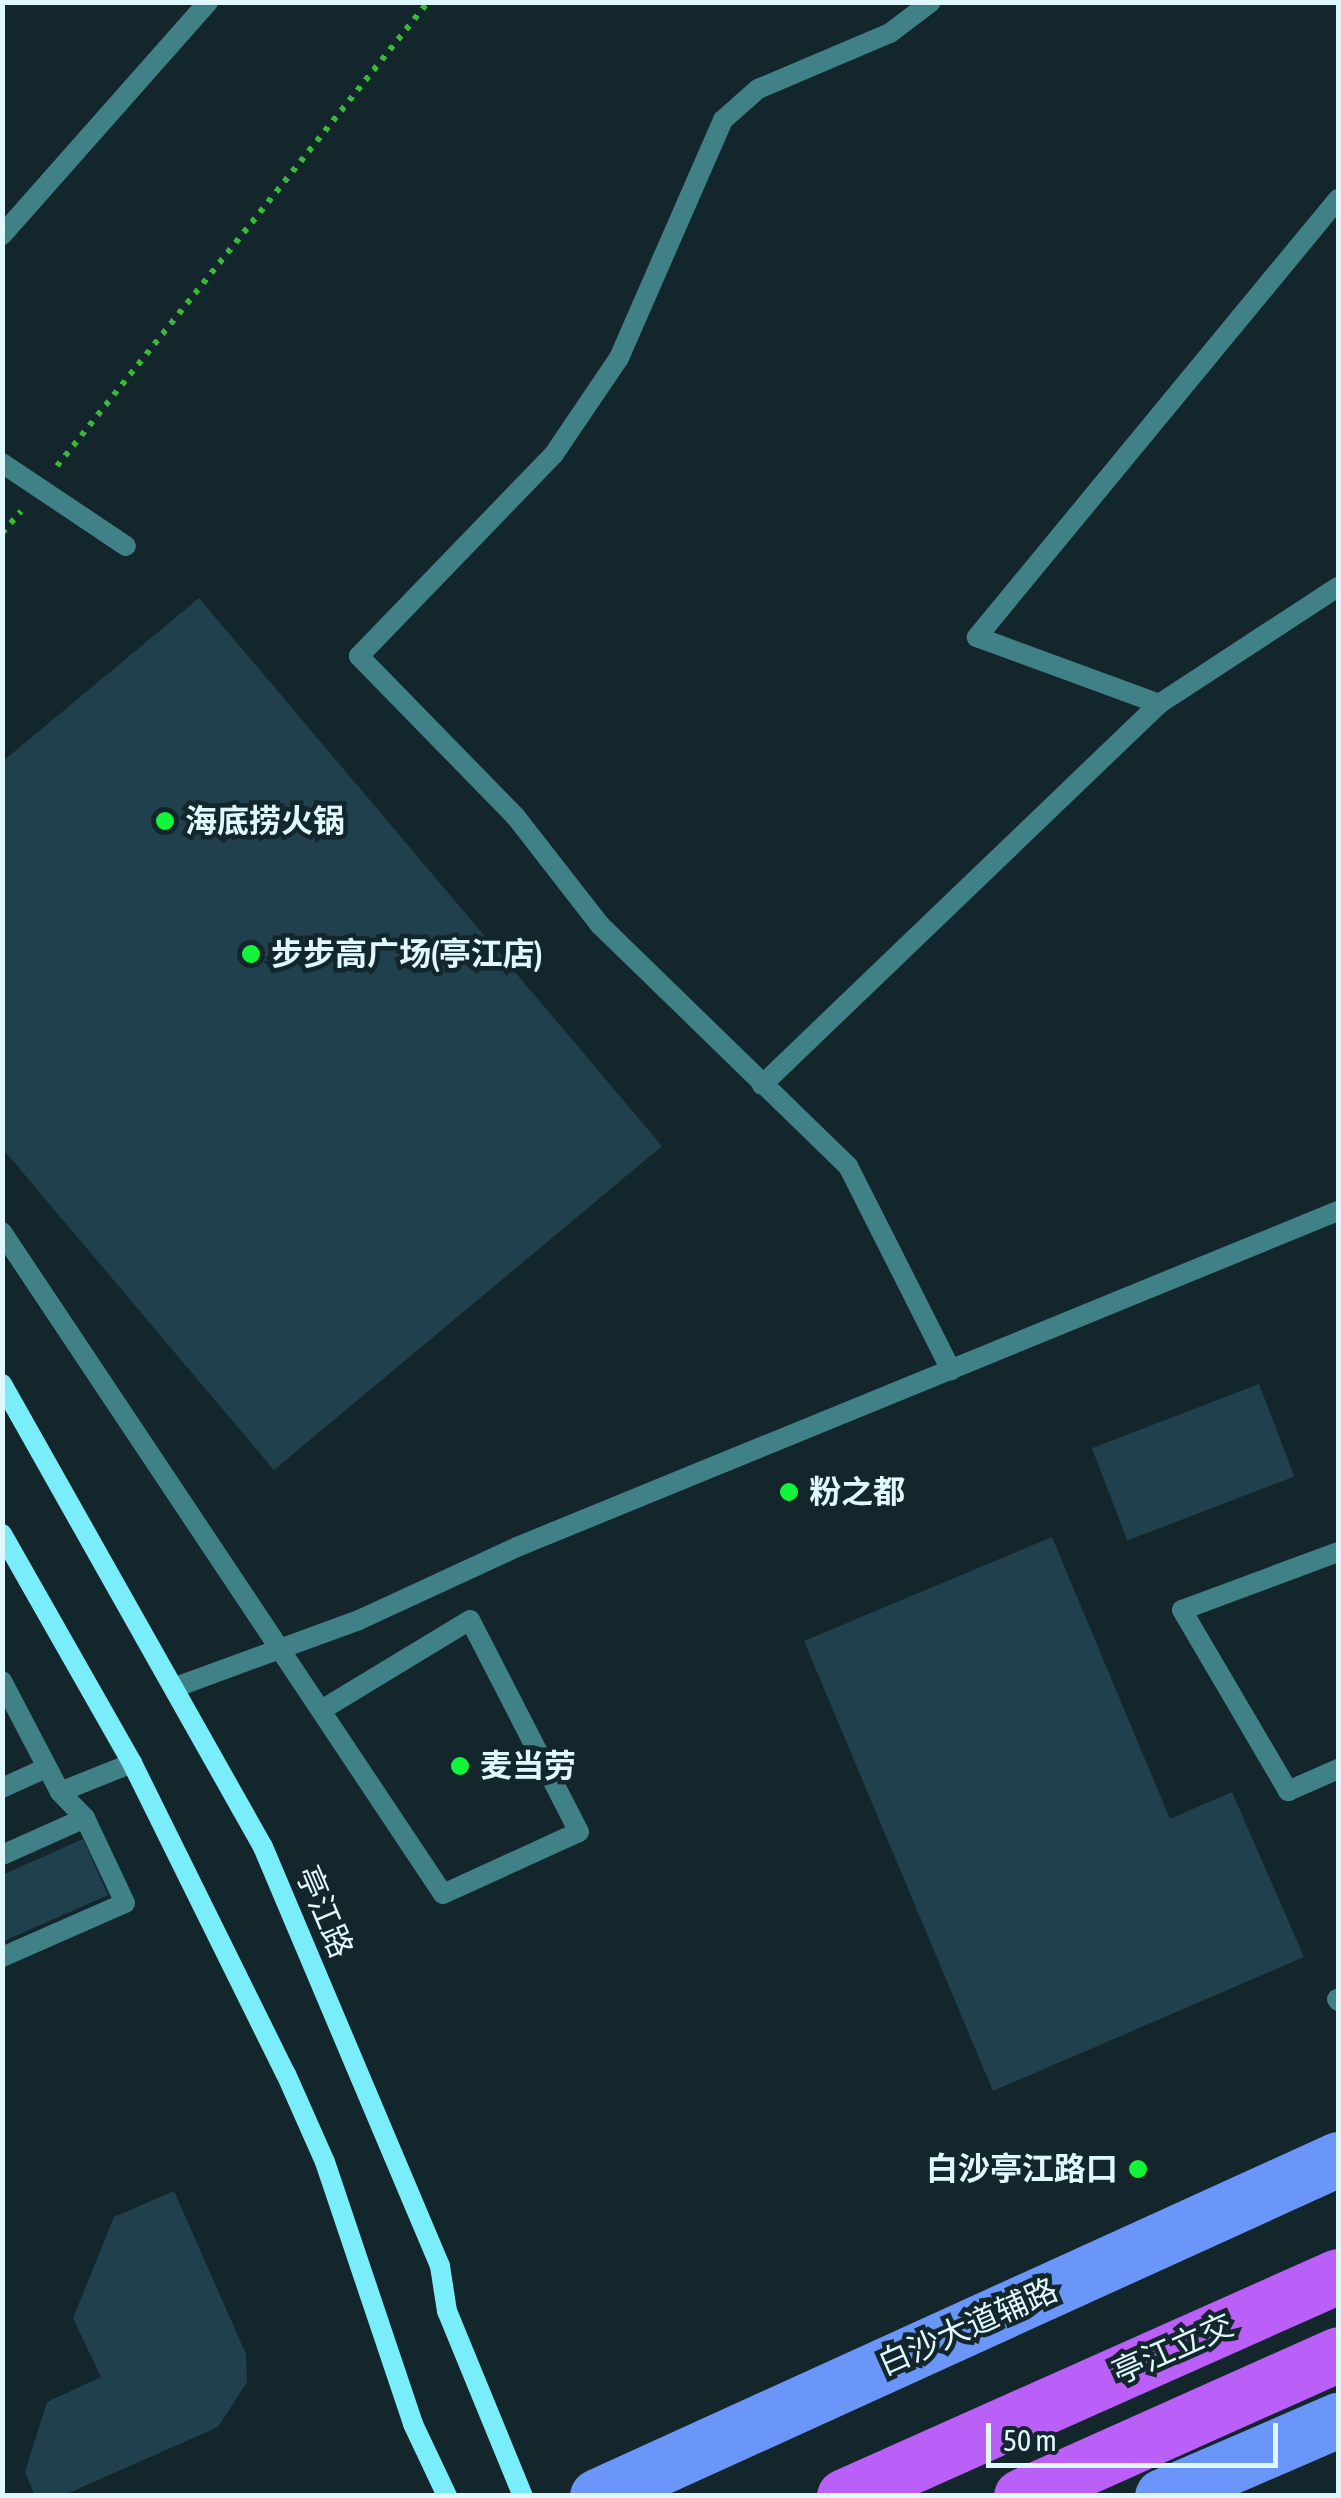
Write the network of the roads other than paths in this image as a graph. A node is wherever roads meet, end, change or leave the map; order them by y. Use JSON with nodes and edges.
{"nodes":[{"id":1,"x":208,"y":2,"type":"edge"},
{"id":2,"x":931,"y":2,"type":"edge"},
{"id":3,"x":1338,"y":200,"type":"edge"},
{"id":4,"x":2,"y":235,"type":"edge"},
{"id":5,"x":2,"y":463,"type":"edge"},
{"id":6,"x":126,"y":546,"type":"dead end"},
{"id":7,"x":1338,"y":587,"type":"edge"},
{"id":8,"x":1159,"y":704,"type":"junction"},
{"id":9,"x":762,"y":1084,"type":"junction"},
{"id":10,"x":1338,"y":1211,"type":"edge"},
{"id":11,"x":2,"y":1232,"type":"edge"},
{"id":12,"x":951,"y":1370,"type":"junction"},
{"id":13,"x":2,"y":1384,"type":"edge"},
{"id":14,"x":2,"y":1534,"type":"edge"},
{"id":15,"x":1338,"y":1552,"type":"edge"},
{"id":16,"x":284,"y":1648,"type":"junction"},
{"id":17,"x":2,"y":1681,"type":"edge"},
{"id":18,"x":176,"y":1686,"type":"junction"},
{"id":19,"x":323,"y":1709,"type":"junction"},
{"id":20,"x":132,"y":1763,"type":"junction"},
{"id":21,"x":46,"y":1768,"type":"junction"},
{"id":22,"x":1338,"y":1769,"type":"edge"},
{"id":23,"x":2,"y":1788,"type":"edge"},
{"id":24,"x":60,"y":1792,"type":"junction"},
{"id":25,"x":86,"y":1818,"type":"junction"},
{"id":26,"x":2,"y":1855,"type":"edge"},
{"id":27,"x":2,"y":1957,"type":"edge"},
{"id":28,"x":1338,"y":2160,"type":"edge"},
{"id":29,"x":1338,"y":2276,"type":"edge"},
{"id":30,"x":1338,"y":2354,"type":"edge"},
{"id":31,"x":1338,"y":2420,"type":"edge"},
{"id":32,"x":447,"y":2496,"type":"edge"},
{"id":33,"x":524,"y":2496,"type":"edge"},
{"id":34,"x":597,"y":2496,"type":"edge"},
{"id":35,"x":844,"y":2496,"type":"edge"},
{"id":36,"x":1021,"y":2496,"type":"edge"},
{"id":37,"x":1162,"y":2496,"type":"edge"}],
"edges":[{"from":1,"to":4,"type":"street"},
{"from":2,"to":9,"type":"street"},
{"from":3,"to":8,"type":"street"},
{"from":5,"to":6,"type":"street"},
{"from":7,"to":8,"type":"street"},
{"from":8,"to":9,"type":"street"},
{"from":9,"to":12,"type":"street"},
{"from":10,"to":12,"type":"street"},
{"from":11,"to":16,"type":"street"},
{"from":12,"to":16,"type":"street"},
{"from":13,"to":18,"type":"main road","name":"亭江路"},
{"from":14,"to":20,"type":"main road"},
{"from":15,"to":22,"type":"street"},
{"from":16,"to":18,"type":"street"},
{"from":16,"to":19,"type":"street"},
{"from":17,"to":21,"type":"street"},
{"from":18,"to":33,"type":"main road","name":"亭江路"},
{"from":19,"to":19,"type":"street"},
{"from":20,"to":24,"type":"street"},
{"from":20,"to":32,"type":"main road"},
{"from":21,"to":23,"type":"street"},
{"from":21,"to":24,"type":"street"},
{"from":24,"to":25,"type":"street"},
{"from":25,"to":26,"type":"street"},
{"from":25,"to":27,"type":"street"},
{"from":28,"to":34,"type":"main road","name":"白沙大道辅路"},
{"from":29,"to":35,"type":"highway","name":"亭江立交"},
{"from":30,"to":36,"type":"highway"},
{"from":31,"to":37,"type":"main road"}]}
